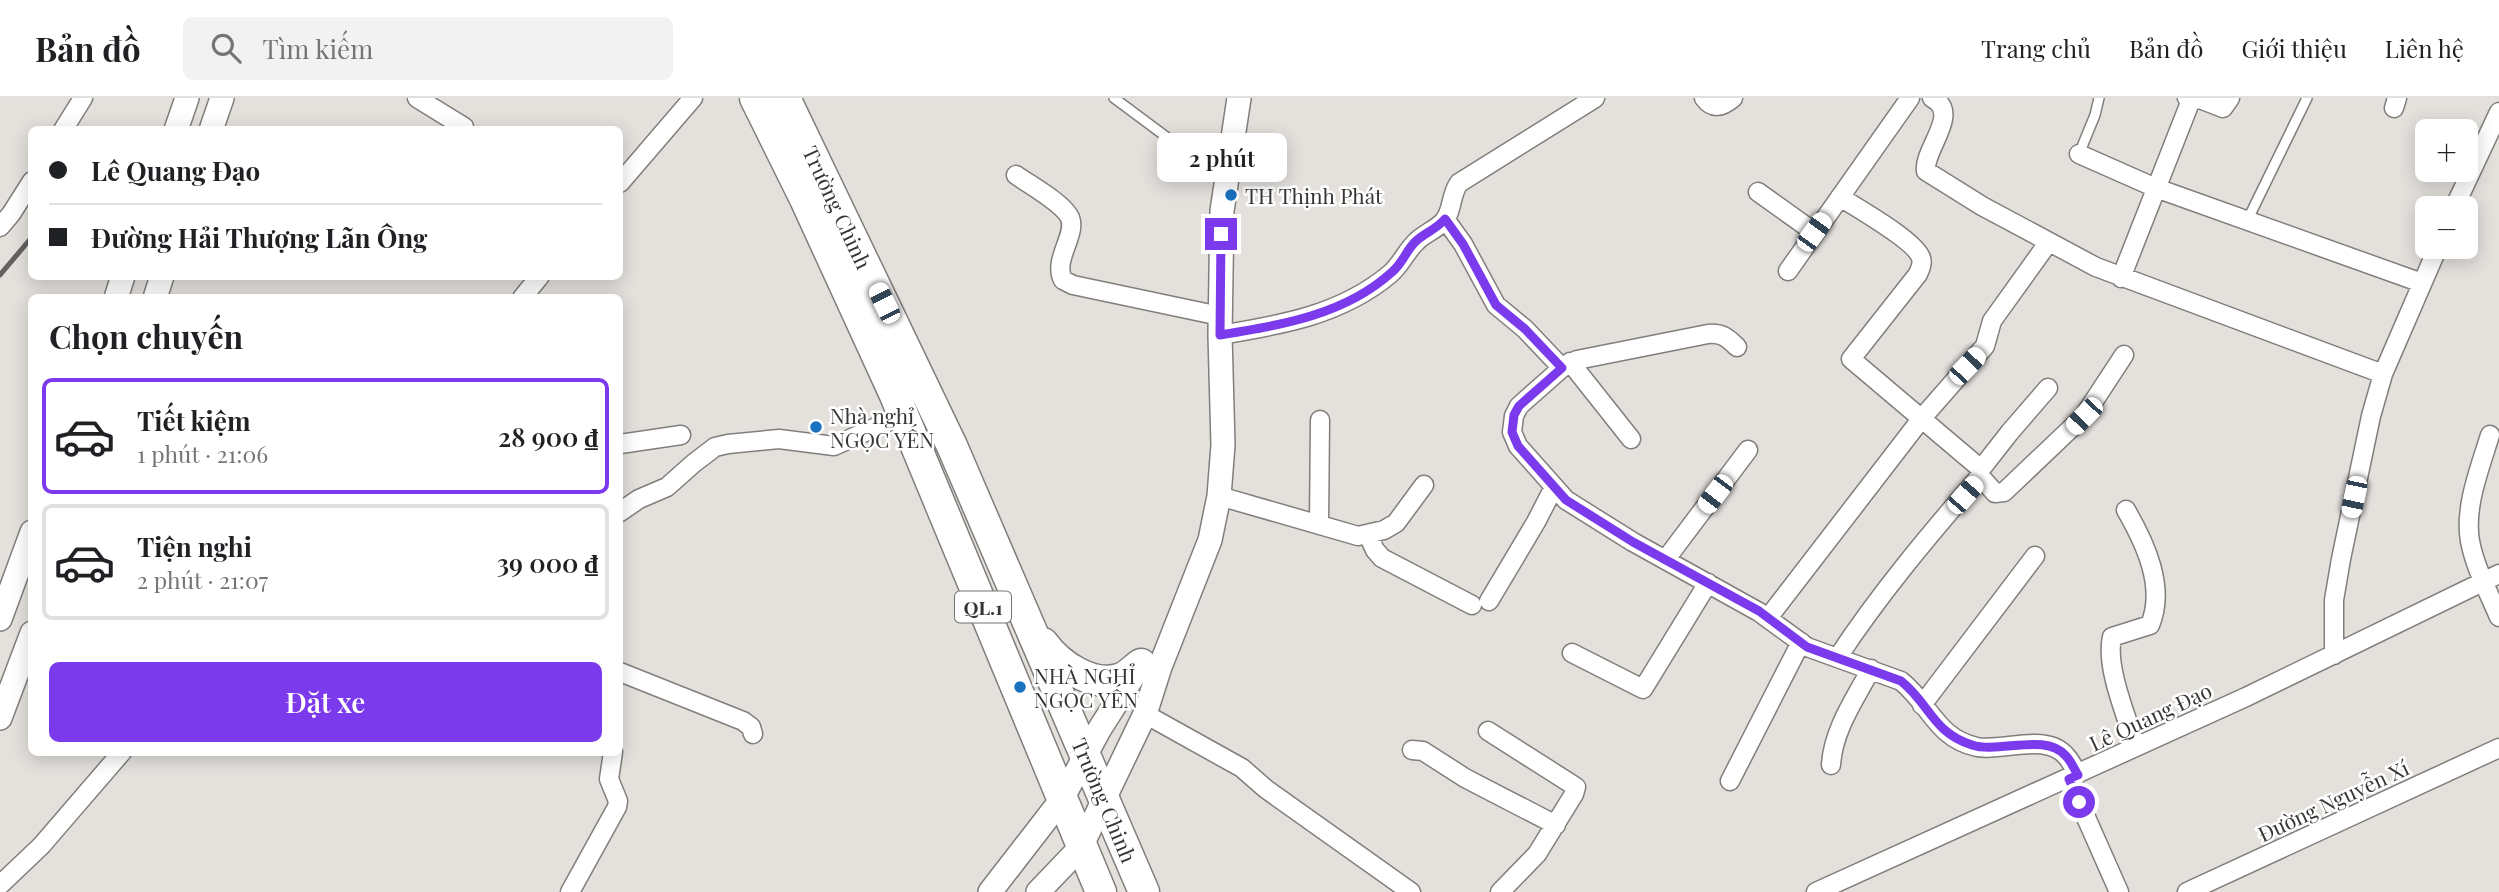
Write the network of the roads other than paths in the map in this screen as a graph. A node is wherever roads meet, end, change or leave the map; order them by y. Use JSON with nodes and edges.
{"nodes":[{"id":1,"x":83,"y":98,"type":"edge"},
{"id":2,"x":187,"y":98,"type":"edge"},
{"id":3,"x":222,"y":98,"type":"edge"},
{"id":4,"x":417,"y":98,"type":"edge"},
{"id":5,"x":693,"y":98,"type":"edge"},
{"id":6,"x":755,"y":98,"type":"edge"},
{"id":7,"x":785,"y":98,"type":"edge"},
{"id":8,"x":1115,"y":98,"type":"edge"},
{"id":9,"x":1239,"y":98,"type":"edge"},
{"id":10,"x":1595,"y":98,"type":"edge"},
{"id":11,"x":1704,"y":98,"type":"edge"},
{"id":12,"x":1733,"y":98,"type":"edge"},
{"id":13,"x":1910,"y":98,"type":"edge"},
{"id":14,"x":1931,"y":98,"type":"edge"},
{"id":15,"x":2099,"y":98,"type":"edge"},
{"id":16,"x":2230,"y":98,"type":"edge"},
{"id":17,"x":2307,"y":98,"type":"edge"},
{"id":18,"x":2189,"y":99,"type":"edge"},
{"id":19,"x":2499,"y":112,"type":"edge"},
{"id":20,"x":66,"y":126,"type":"edge"},
{"id":21,"x":177,"y":126,"type":"edge"},
{"id":22,"x":212,"y":126,"type":"edge"},
{"id":23,"x":462,"y":126,"type":"edge"},
{"id":24,"x":2079,"y":154,"type":"joint"},
{"id":25,"x":1229,"y":156,"type":"junction"},
{"id":26,"x":1016,"y":176,"type":"dead end"},
{"id":27,"x":623,"y":180,"type":"edge"},
{"id":28,"x":28,"y":186,"type":"edge"},
{"id":29,"x":2156,"y":188,"type":"junction"},
{"id":30,"x":1758,"y":192,"type":"dead end"},
{"id":31,"x":2460,"y":196,"type":"edge"},
{"id":32,"x":1840,"y":197,"type":"junction"},
{"id":33,"x":4,"y":216,"type":"edge"},
{"id":34,"x":1445,"y":219,"type":"junction"},
{"id":35,"x":2247,"y":221,"type":"junction"},
{"id":36,"x":1814,"y":232,"type":"junction"},
{"id":37,"x":2048,"y":243,"type":"junction"},
{"id":38,"x":2433,"y":259,"type":"edge"},
{"id":39,"x":1788,"y":271,"type":"dead end"},
{"id":40,"x":2121,"y":278,"type":"junction"},
{"id":41,"x":538,"y":280,"type":"edge"},
{"id":42,"x":2422,"y":284,"type":"junction"},
{"id":43,"x":525,"y":294,"type":"edge"},
{"id":44,"x":1220,"y":325,"type":"junction"},
{"id":45,"x":1737,"y":347,"type":"dead end"},
{"id":46,"x":2124,"y":355,"type":"dead end"},
{"id":47,"x":1566,"y":365,"type":"junction"},
{"id":48,"x":2383,"y":374,"type":"junction"},
{"id":49,"x":2048,"y":388,"type":"dead end"},
{"id":50,"x":903,"y":415,"type":"junction"},
{"id":51,"x":1922,"y":418,"type":"junction"},
{"id":52,"x":1320,"y":419,"type":"dead end"},
{"id":53,"x":681,"y":435,"type":"dead end"},
{"id":54,"x":2490,"y":435,"type":"dead end"},
{"id":55,"x":1631,"y":439,"type":"dead end"},
{"id":56,"x":623,"y":444,"type":"edge"},
{"id":57,"x":1748,"y":450,"type":"dead end"},
{"id":58,"x":1981,"y":473,"type":"junction"},
{"id":59,"x":1424,"y":485,"type":"dead end"},
{"id":60,"x":1554,"y":487,"type":"junction"},
{"id":61,"x":1219,"y":496,"type":"junction"},
{"id":62,"x":623,"y":510,"type":"edge"},
{"id":63,"x":2126,"y":510,"type":"dead end"},
{"id":64,"x":1319,"y":525,"type":"junction"},
{"id":65,"x":1368,"y":535,"type":"junction"},
{"id":66,"x":28,"y":542,"type":"edge"},
{"id":67,"x":2035,"y":556,"type":"dead end"},
{"id":68,"x":1666,"y":559,"type":"junction"},
{"id":69,"x":2491,"y":577,"type":"edge"},
{"id":70,"x":1708,"y":583,"type":"junction"},
{"id":71,"x":1190,"y":592,"type":"junction"},
{"id":72,"x":2499,"y":617,"type":"edge"},
{"id":73,"x":1768,"y":618,"type":"junction"},
{"id":74,"x":0,"y":619,"type":"edge"},
{"id":75,"x":1027,"y":620,"type":"junction"},
{"id":76,"x":1801,"y":642,"type":"junction"},
{"id":77,"x":28,"y":644,"type":"edge"},
{"id":78,"x":1572,"y":653,"type":"dead end"},
{"id":79,"x":2334,"y":655,"type":"junction"},
{"id":80,"x":1838,"y":657,"type":"junction"},
{"id":81,"x":1141,"y":664,"type":"junction"},
{"id":82,"x":1871,"y":669,"type":"junction"},
{"id":83,"x":623,"y":673,"type":"edge"},
{"id":84,"x":1922,"y":705,"type":"junction"},
{"id":85,"x":1145,"y":714,"type":"junction"},
{"id":86,"x":0,"y":718,"type":"edge"},
{"id":87,"x":1488,"y":731,"type":"dead end"},
{"id":88,"x":753,"y":734,"type":"dead end"},
{"id":89,"x":2136,"y":747,"type":"junction"},
{"id":90,"x":2499,"y":748,"type":"edge"},
{"id":91,"x":1412,"y":750,"type":"dead end"},
{"id":92,"x":119,"y":756,"type":"edge"},
{"id":93,"x":612,"y":756,"type":"edge"},
{"id":94,"x":1086,"y":756,"type":"junction"},
{"id":95,"x":1831,"y":765,"type":"dead end"},
{"id":96,"x":2073,"y":777,"type":"junction"},
{"id":97,"x":1730,"y":781,"type":"dead end"},
{"id":98,"x":1062,"y":799,"type":"junction"},
{"id":99,"x":1104,"y":799,"type":"junction"},
{"id":100,"x":1556,"y":825,"type":"junction"},
{"id":101,"x":1081,"y":847,"type":"junction"},
{"id":102,"x":0,"y":885,"type":"edge"},
{"id":103,"x":570,"y":892,"type":"edge"},
{"id":104,"x":990,"y":892,"type":"edge"},
{"id":105,"x":1038,"y":892,"type":"edge"},
{"id":106,"x":1101,"y":892,"type":"edge"},
{"id":107,"x":1144,"y":892,"type":"edge"},
{"id":108,"x":1410,"y":892,"type":"edge"},
{"id":109,"x":1500,"y":892,"type":"edge"},
{"id":110,"x":1816,"y":892,"type":"edge"},
{"id":111,"x":2119,"y":892,"type":"edge"},
{"id":112,"x":2187,"y":892,"type":"edge"}],
"edges":[{"from":1,"to":20,"type":"street"},
{"from":2,"to":21,"type":"street"},
{"from":3,"to":22,"type":"street"},
{"from":4,"to":23,"type":"street"},
{"from":5,"to":27,"type":"street"},
{"from":6,"to":50,"type":"highway","name":"Trường Chinh","number":"QL.1"},
{"from":7,"to":75,"type":"highway","name":"Trường Chinh","number":"QL.1"},
{"from":8,"to":25,"type":"lane"},
{"from":9,"to":25,"type":"street"},
{"from":10,"to":34,"type":"street"},
{"from":11,"to":12,"type":"street"},
{"from":13,"to":32,"type":"street"},
{"from":14,"to":37,"type":"street"},
{"from":15,"to":24,"type":"lane"},
{"from":16,"to":18,"type":"street"},
{"from":17,"to":35,"type":"lane"},
{"from":18,"to":29,"type":"street"},
{"from":19,"to":31,"type":"street"},
{"from":24,"to":29,"type":"street"},
{"from":25,"to":44,"type":"street"},
{"from":26,"to":44,"type":"street"},
{"from":28,"to":33,"type":"street"},
{"from":29,"to":35,"type":"street"},
{"from":29,"to":40,"type":"street"},
{"from":30,"to":36,"type":"street"},
{"from":32,"to":36,"type":"street"},
{"from":32,"to":51,"type":"street"},
{"from":34,"to":44,"type":"street"},
{"from":34,"to":47,"type":"street"},
{"from":35,"to":42,"type":"street"},
{"from":36,"to":39,"type":"street"},
{"from":37,"to":40,"type":"street"},
{"from":37,"to":51,"type":"street"},
{"from":38,"to":42,"type":"street"},
{"from":40,"to":48,"type":"street"},
{"from":41,"to":43,"type":"street"},
{"from":42,"to":48,"type":"street"},
{"from":44,"to":61,"type":"street"},
{"from":45,"to":47,"type":"street"},
{"from":46,"to":58,"type":"street"},
{"from":47,"to":55,"type":"street"},
{"from":47,"to":60,"type":"street"},
{"from":48,"to":79,"type":"street"},
{"from":49,"to":58,"type":"street"},
{"from":50,"to":62,"type":"street"},
{"from":50,"to":98,"type":"highway","name":"Trường Chinh","number":"QL.1"},
{"from":51,"to":58,"type":"street"},
{"from":51,"to":73,"type":"street"},
{"from":52,"to":64,"type":"street"},
{"from":53,"to":56,"type":"street"},
{"from":54,"to":69,"type":"street"},
{"from":57,"to":68,"type":"street"},
{"from":58,"to":80,"type":"street"},
{"from":59,"to":65,"type":"street"},
{"from":60,"to":65,"type":"street"},
{"from":60,"to":68,"type":"street"},
{"from":61,"to":64,"type":"street"},
{"from":61,"to":71,"type":"street"},
{"from":63,"to":89,"type":"street"},
{"from":64,"to":65,"type":"street"},
{"from":66,"to":74,"type":"street"},
{"from":67,"to":84,"type":"street"},
{"from":68,"to":70,"type":"street"},
{"from":69,"to":72,"type":"street"},
{"from":69,"to":79,"type":"street","name":"Lê Quang Đạo"},
{"from":70,"to":73,"type":"street"},
{"from":70,"to":78,"type":"street"},
{"from":71,"to":81,"type":"street"},
{"from":71,"to":85,"type":"street"},
{"from":73,"to":76,"type":"street"},
{"from":75,"to":81,"type":"highway"},
{"from":75,"to":94,"type":"highway","name":"Trường Chinh","number":"QL.1"},
{"from":76,"to":80,"type":"street"},
{"from":76,"to":97,"type":"street"},
{"from":77,"to":86,"type":"street"},
{"from":79,"to":89,"type":"street","name":"Lê Quang Đạo"},
{"from":80,"to":82,"type":"street"},
{"from":81,"to":94,"type":"street"},
{"from":82,"to":84,"type":"street"},
{"from":82,"to":95,"type":"street"},
{"from":83,"to":88,"type":"street"},
{"from":84,"to":96,"type":"street"},
{"from":85,"to":99,"type":"street"},
{"from":85,"to":108,"type":"street"},
{"from":87,"to":100,"type":"street"},
{"from":89,"to":96,"type":"street","name":"Lê Quang Đạo"},
{"from":90,"to":112,"type":"street","name":"Đường Nguyễn Xí"},
{"from":91,"to":100,"type":"street"},
{"from":92,"to":102,"type":"street"},
{"from":93,"to":103,"type":"street"},
{"from":94,"to":98,"type":"street"},
{"from":94,"to":99,"type":"highway","name":"Trường Chinh","number":"QL.1"},
{"from":96,"to":110,"type":"street","name":"Lê Quang Đạo"},
{"from":96,"to":111,"type":"street"},
{"from":98,"to":101,"type":"highway","name":"Trường Chinh","number":"QL.1"},
{"from":98,"to":104,"type":"street"},
{"from":99,"to":101,"type":"street"},
{"from":99,"to":107,"type":"highway","name":"Trường Chinh","number":"QL.1"},
{"from":100,"to":109,"type":"street"},
{"from":101,"to":105,"type":"street"},
{"from":101,"to":106,"type":"highway","name":"Trường Chinh","number":"QL.1"}]}
